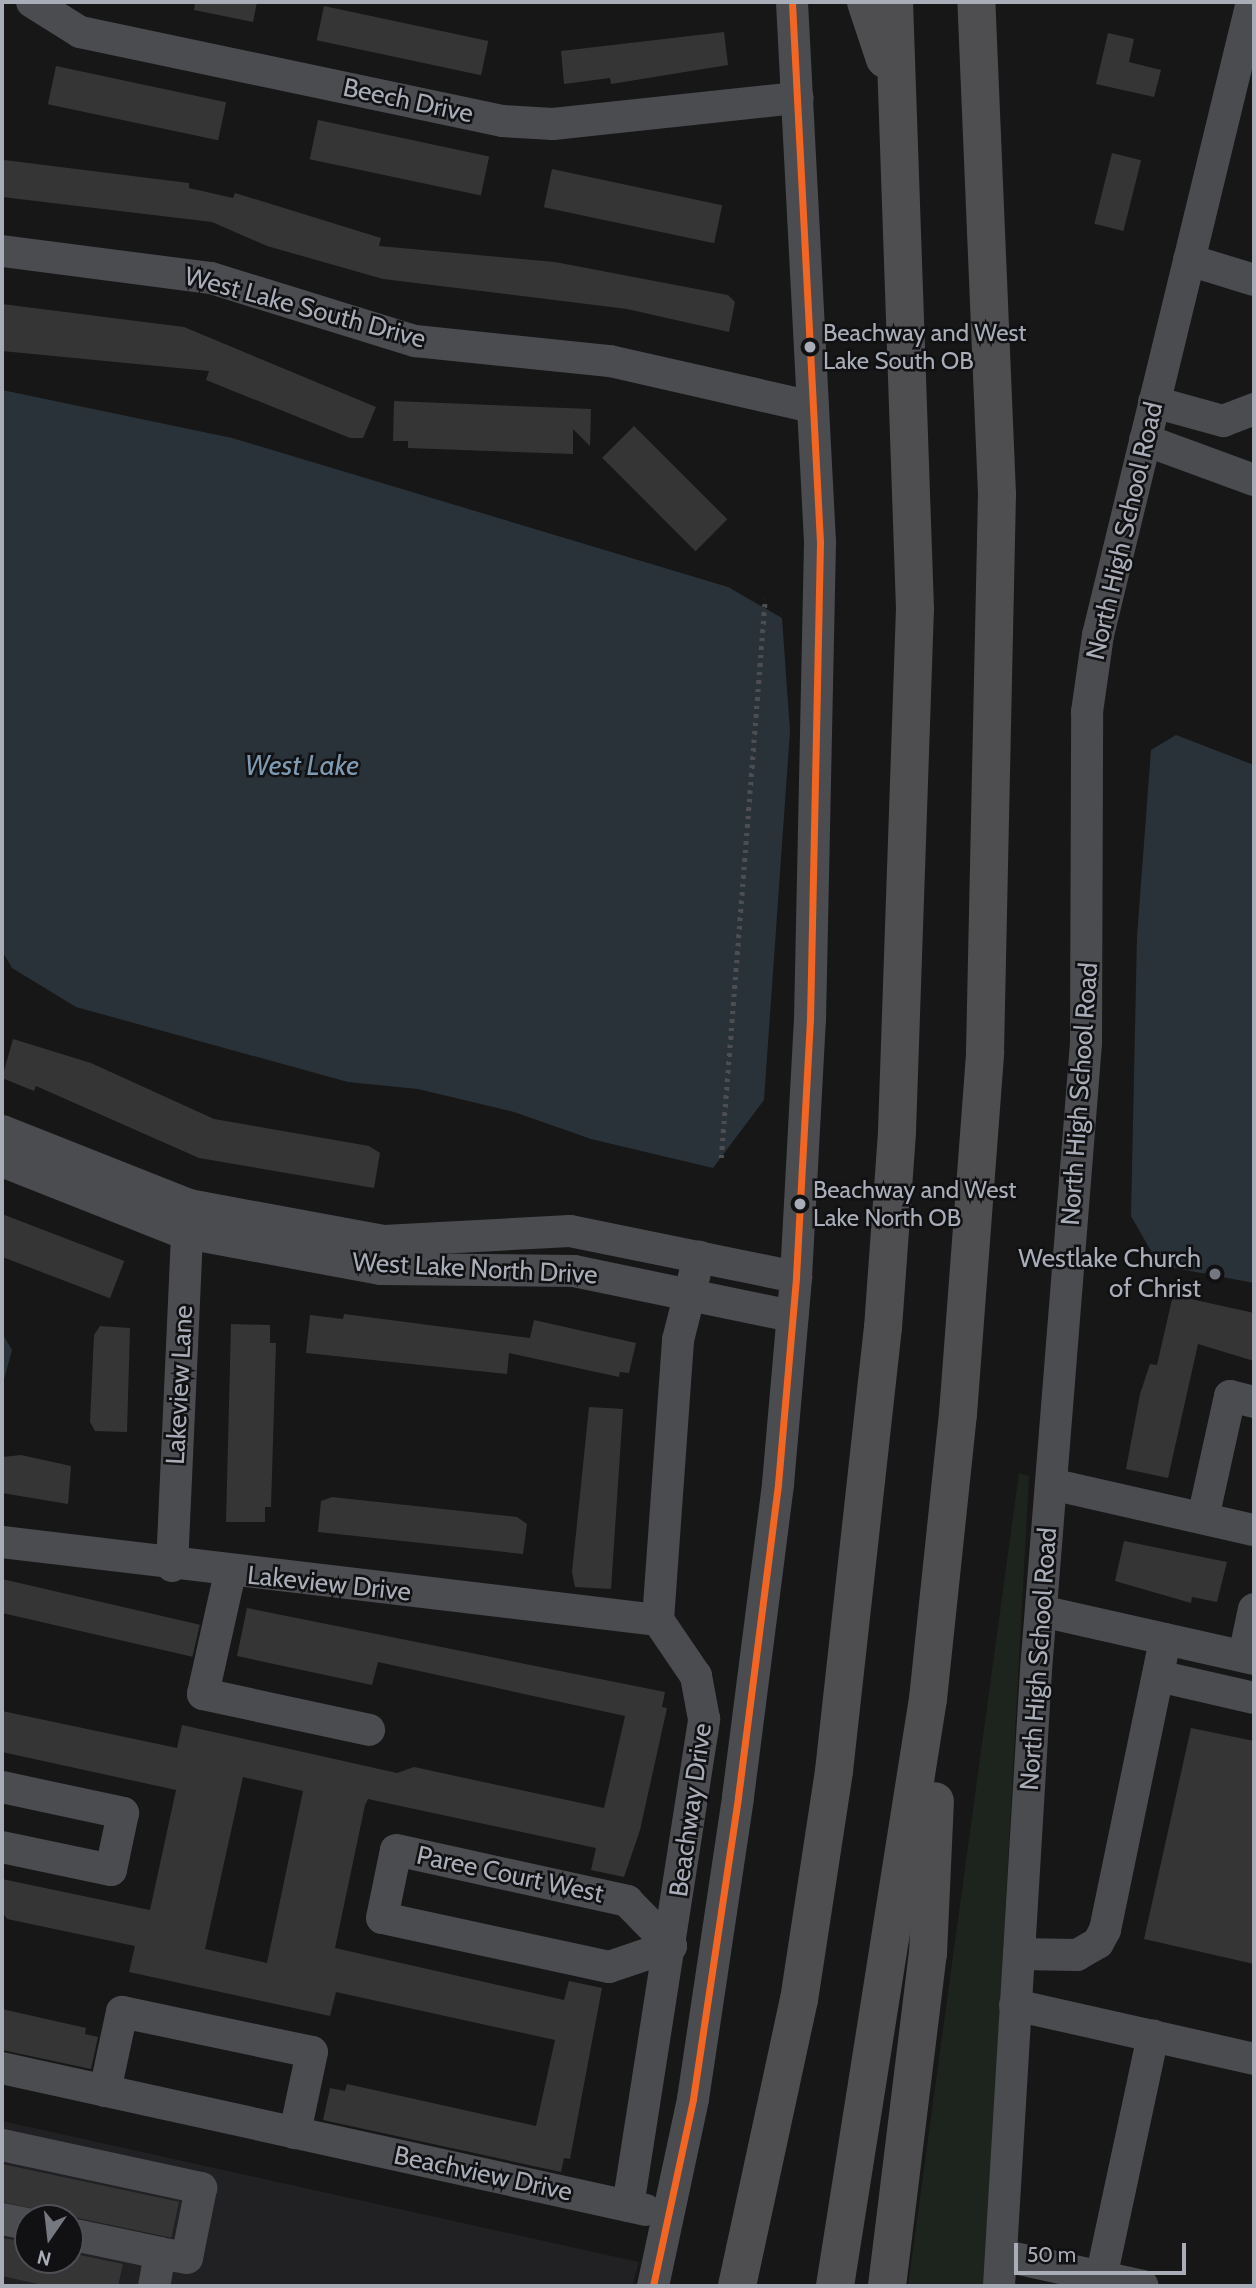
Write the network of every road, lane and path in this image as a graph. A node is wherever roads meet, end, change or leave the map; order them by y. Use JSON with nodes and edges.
{"nodes":[{"id":1,"x":32,"y":2,"type":"edge"},
{"id":2,"x":792,"y":2,"type":"edge"},
{"id":3,"x":866,"y":2,"type":"edge"},
{"id":4,"x":894,"y":2,"type":"edge"},
{"id":5,"x":976,"y":2,"type":"edge"},
{"id":6,"x":996,"y":2,"type":"edge"},
{"id":7,"x":1251,"y":2,"type":"edge"},
{"id":8,"x":798,"y":98,"type":"junction"},
{"id":9,"x":902,"y":111,"type":"junction"},
{"id":10,"x":988,"y":186,"type":"junction"},
{"id":11,"x":2,"y":251,"type":"edge"},
{"id":12,"x":1189,"y":260,"type":"junction"},
{"id":13,"x":1254,"y":280,"type":"edge"},
{"id":14,"x":1154,"y":402,"type":"junction"},
{"id":15,"x":813,"y":407,"type":"junction"},
{"id":16,"x":1254,"y":409,"type":"edge"},
{"id":17,"x":1145,"y":440,"type":"junction"},
{"id":18,"x":1254,"y":480,"type":"edge"},
{"id":19,"x":765,"y":599,"type":"dead end"},
{"id":20,"x":2,"y":1131,"type":"edge"},
{"id":21,"x":721,"y":1158,"type":"dead end"},
{"id":22,"x":2,"y":1161,"type":"edge"},
{"id":23,"x":188,"y":1219,"type":"junction"},
{"id":24,"x":699,"y":1257,"type":"junction"},
{"id":25,"x":796,"y":1277,"type":"junction"},
{"id":26,"x":690,"y":1294,"type":"junction"},
{"id":27,"x":792,"y":1315,"type":"junction"},
{"id":28,"x":1254,"y":1402,"type":"edge"},
{"id":29,"x":1051,"y":1484,"type":"junction"},
{"id":30,"x":950,"y":1499,"type":"junction"},
{"id":31,"x":1203,"y":1518,"type":"junction"},
{"id":32,"x":1254,"y":1530,"type":"edge"},
{"id":33,"x":2,"y":1542,"type":"edge"},
{"id":34,"x":172,"y":1566,"type":"junction"},
{"id":35,"x":230,"y":1573,"type":"junction"},
{"id":36,"x":1254,"y":1609,"type":"edge"},
{"id":37,"x":1041,"y":1611,"type":"junction"},
{"id":38,"x":658,"y":1620,"type":"junction"},
{"id":39,"x":1165,"y":1639,"type":"junction"},
{"id":40,"x":1249,"y":1657,"type":"edge"},
{"id":41,"x":1158,"y":1676,"type":"junction"},
{"id":42,"x":1254,"y":1698,"type":"edge"},
{"id":43,"x":369,"y":1730,"type":"dead end"},
{"id":44,"x":2,"y":1787,"type":"edge"},
{"id":45,"x":2,"y":1847,"type":"edge"},
{"id":46,"x":671,"y":1946,"type":"junction"},
{"id":47,"x":1019,"y":1954,"type":"junction"},
{"id":48,"x":799,"y":2000,"type":"junction"},
{"id":49,"x":1015,"y":2006,"type":"junction"},
{"id":50,"x":1153,"y":2036,"type":"junction"},
{"id":51,"x":1254,"y":2059,"type":"edge"},
{"id":52,"x":2,"y":2068,"type":"edge"},
{"id":53,"x":105,"y":2091,"type":"junction"},
{"id":54,"x":295,"y":2133,"type":"junction"},
{"id":55,"x":2,"y":2145,"type":"edge"},
{"id":56,"x":628,"y":2206,"type":"junction"},
{"id":57,"x":672,"y":2216,"type":"junction"},
{"id":58,"x":84,"y":2237,"type":"edge"},
{"id":59,"x":160,"y":2253,"type":"junction"},
{"id":60,"x":1001,"y":2255,"type":"junction"},
{"id":61,"x":1101,"y":2278,"type":"junction"},
{"id":62,"x":154,"y":2286,"type":"edge"},
{"id":63,"x":653,"y":2286,"type":"edge"},
{"id":64,"x":711,"y":2286,"type":"edge"},
{"id":65,"x":737,"y":2286,"type":"edge"},
{"id":66,"x":835,"y":2286,"type":"edge"},
{"id":67,"x":887,"y":2286,"type":"edge"},
{"id":68,"x":999,"y":2286,"type":"edge"},
{"id":69,"x":1143,"y":2286,"type":"edge"}],
"edges":[{"from":1,"to":8,"type":"street","name":"Beech Drive"},
{"from":2,"to":8,"type":"street","name":"Beachway Drive"},
{"from":3,"to":9,"type":"highway"},
{"from":4,"to":9,"type":"highway"},
{"from":5,"to":10,"type":"highway"},
{"from":6,"to":10,"type":"highway"},
{"from":7,"to":12,"type":"street","name":"North High School Road"},
{"from":8,"to":15,"type":"street","name":"Beachway Drive"},
{"from":9,"to":48,"type":"highway"},
{"from":10,"to":30,"type":"highway"},
{"from":11,"to":15,"type":"street","name":"West Lake South Drive"},
{"from":12,"to":13,"type":"street"},
{"from":12,"to":14,"type":"street","name":"North High School Road"},
{"from":14,"to":16,"type":"street"},
{"from":14,"to":17,"type":"street","name":"North High School Road"},
{"from":15,"to":25,"type":"street","name":"Beachway Drive"},
{"from":17,"to":18,"type":"street"},
{"from":17,"to":29,"type":"street","name":"North High School Road"},
{"from":19,"to":21,"type":"path"},
{"from":20,"to":23,"type":"street","name":"West Lake North Drive"},
{"from":22,"to":23,"type":"street","name":"West Lake North Drive"},
{"from":23,"to":24,"type":"street","name":"West Lake North Drive"},
{"from":23,"to":26,"type":"street","name":"West Lake North Drive"},
{"from":23,"to":34,"type":"street","name":"Lakeview Lane"},
{"from":24,"to":25,"type":"street","name":"West Lake North Drive"},
{"from":24,"to":26,"type":"street"},
{"from":25,"to":27,"type":"street","name":"Beachway Drive"},
{"from":26,"to":27,"type":"street","name":"West Lake North Drive"},
{"from":26,"to":38,"type":"street"},
{"from":27,"to":57,"type":"street","name":"Beachway Drive"},
{"from":28,"to":31,"type":"street"},
{"from":29,"to":31,"type":"street"},
{"from":29,"to":37,"type":"street","name":"North High School Road"},
{"from":30,"to":66,"type":"highway"},
{"from":30,"to":67,"type":"highway"},
{"from":31,"to":32,"type":"street"},
{"from":33,"to":34,"type":"street","name":"Lakeview Drive"},
{"from":34,"to":35,"type":"street","name":"Lakeview Drive"},
{"from":35,"to":38,"type":"street","name":"Lakeview Drive"},
{"from":35,"to":43,"type":"street"},
{"from":36,"to":40,"type":"street"},
{"from":37,"to":39,"type":"street"},
{"from":37,"to":47,"type":"street","name":"North High School Road"},
{"from":38,"to":46,"type":"street","name":"Beachway Drive"},
{"from":39,"to":40,"type":"street"},
{"from":39,"to":41,"type":"street"},
{"from":41,"to":42,"type":"street"},
{"from":41,"to":47,"type":"street"},
{"from":44,"to":45,"type":"street"},
{"from":46,"to":46,"type":"street","name":"Paree Court West"},
{"from":46,"to":56,"type":"street","name":"Beachway Drive"},
{"from":47,"to":49,"type":"street","name":"North High School Road"},
{"from":48,"to":64,"type":"highway"},
{"from":48,"to":65,"type":"highway"},
{"from":49,"to":50,"type":"street"},
{"from":49,"to":60,"type":"street","name":"North High School Road"},
{"from":50,"to":51,"type":"street"},
{"from":50,"to":61,"type":"street"},
{"from":52,"to":53,"type":"street","name":"Beachview Drive"},
{"from":53,"to":54,"type":"street","name":"Beachview Drive"},
{"from":53,"to":54,"type":"street"},
{"from":54,"to":56,"type":"street","name":"Beachview Drive"},
{"from":55,"to":59,"type":"street"},
{"from":56,"to":57,"type":"street","name":"Beachview Drive"},
{"from":57,"to":63,"type":"street","name":"Beachway Drive"},
{"from":58,"to":59,"type":"street"},
{"from":59,"to":62,"type":"street"},
{"from":60,"to":61,"type":"street"},
{"from":60,"to":68,"type":"street","name":"North High School Road"},
{"from":61,"to":69,"type":"street"}]}
